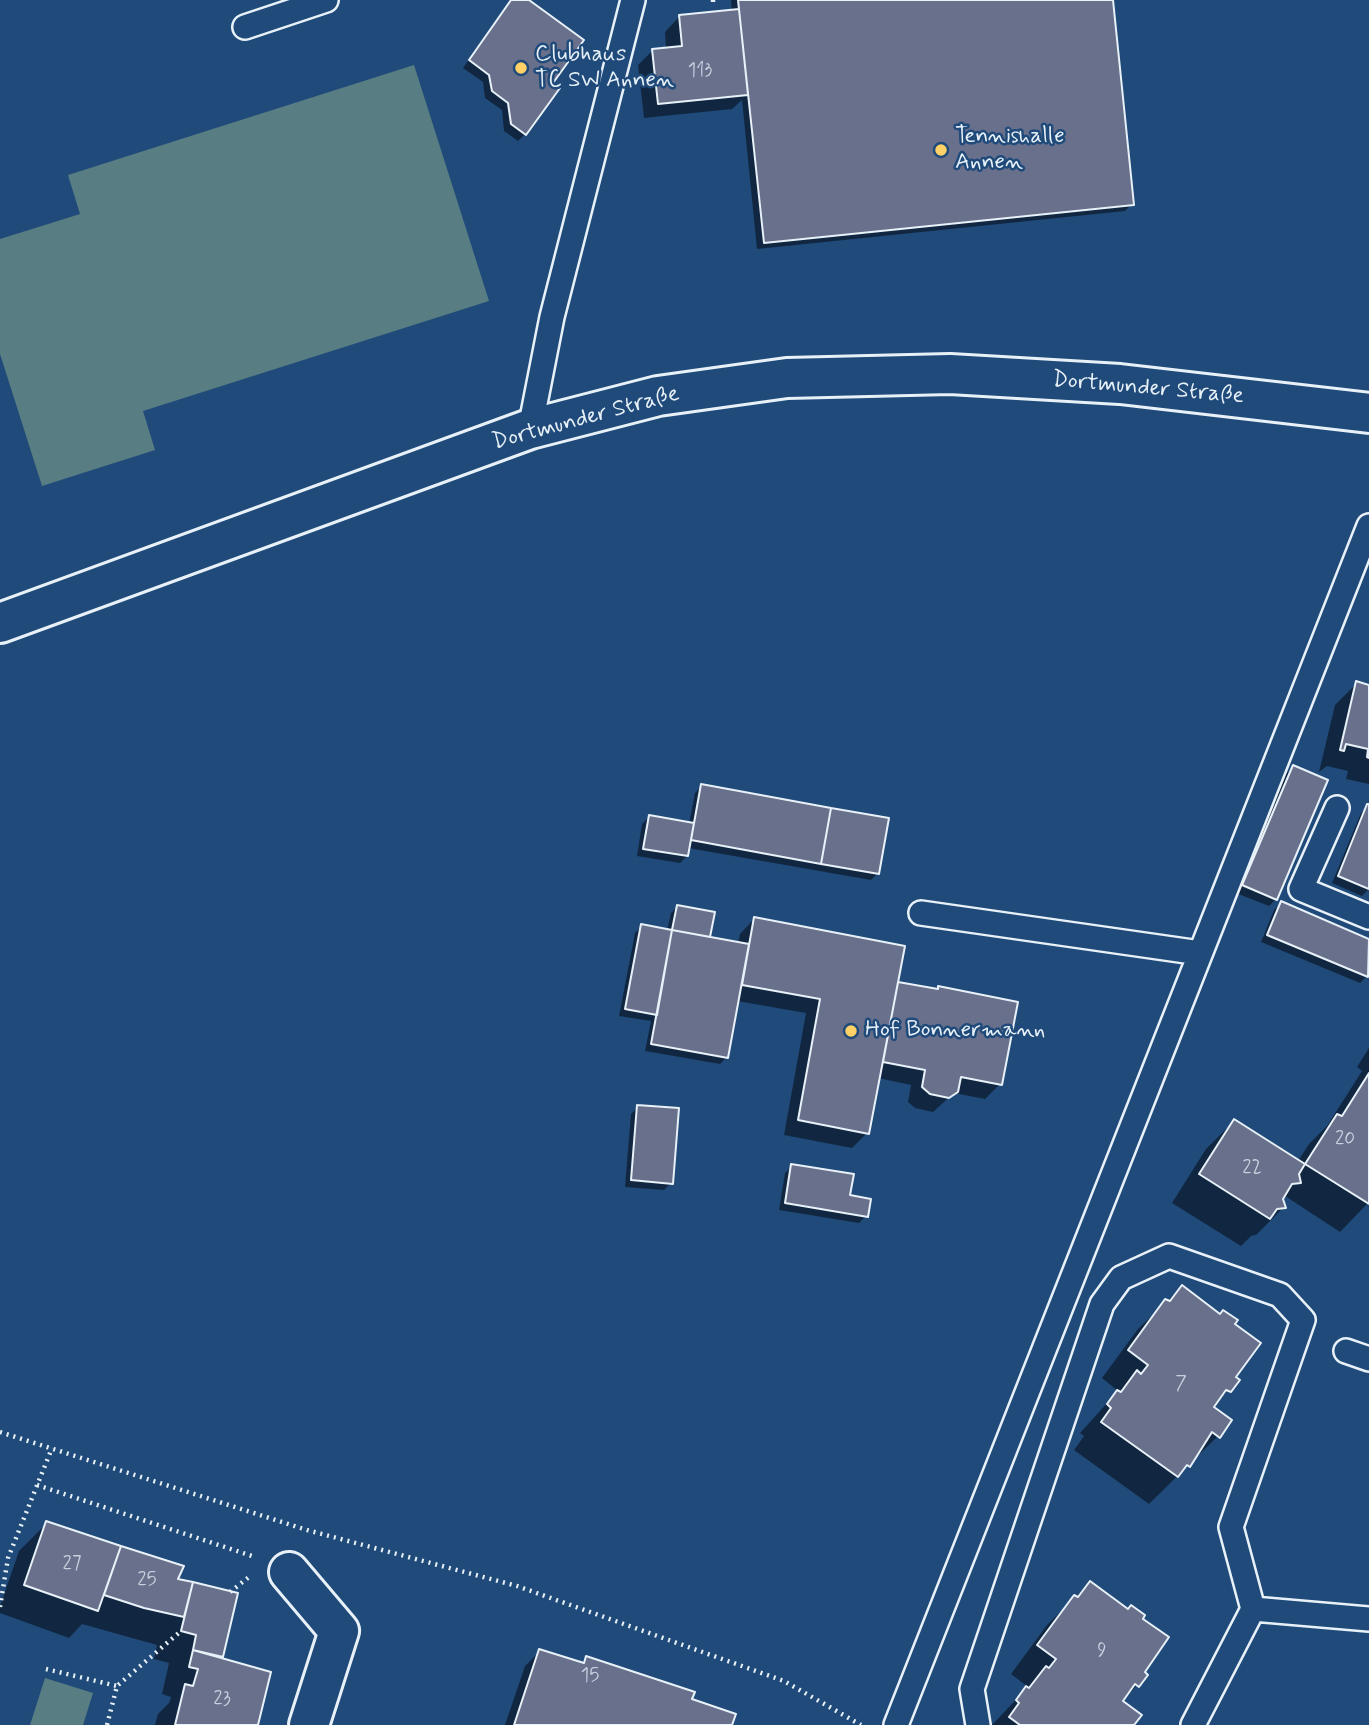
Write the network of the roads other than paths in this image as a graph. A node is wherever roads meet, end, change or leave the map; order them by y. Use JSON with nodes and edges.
{"nodes":[{"id":1,"x":326,"y":0,"type":"edge"},
{"id":2,"x":633,"y":0,"type":"edge"},
{"id":3,"x":245,"y":27,"type":"dead end"},
{"id":4,"x":1369,"y":413,"type":"edge"},
{"id":5,"x":530,"y":429,"type":"junction"},
{"id":6,"x":1369,"y":526,"type":"edge"},
{"id":7,"x":0,"y":623,"type":"edge"},
{"id":8,"x":1337,"y":808,"type":"dead end"},
{"id":9,"x":921,"y":914,"type":"dead end"},
{"id":10,"x":1369,"y":916,"type":"edge"},
{"id":11,"x":1200,"y":953,"type":"junction"},
{"id":12,"x":1346,"y":1351,"type":"dead end"},
{"id":13,"x":1369,"y":1359,"type":"edge"},
{"id":14,"x":289,"y":1572,"type":"road end"},
{"id":15,"x":1253,"y":1609,"type":"junction"},
{"id":16,"x":1369,"y":1619,"type":"edge"},
{"id":17,"x":309,"y":1725,"type":"edge"},
{"id":18,"x":896,"y":1725,"type":"edge"},
{"id":19,"x":978,"y":1725,"type":"edge"},
{"id":20,"x":1193,"y":1725,"type":"edge"}],
"edges":[{"from":1,"to":3,"type":"lane"},
{"from":2,"to":5,"type":"lane"},
{"from":4,"to":5,"type":"main road","name":"Dortmunder Straße"},
{"from":5,"to":7,"type":"main road","name":"Dortmunder Straße"},
{"from":6,"to":11,"type":"lane"},
{"from":8,"to":10,"type":"lane"},
{"from":9,"to":11,"type":"lane"},
{"from":11,"to":18,"type":"lane"},
{"from":12,"to":13,"type":"lane"},
{"from":14,"to":17,"type":"main road"},
{"from":15,"to":16,"type":"lane"},
{"from":15,"to":19,"type":"lane"},
{"from":15,"to":20,"type":"lane"}]}
